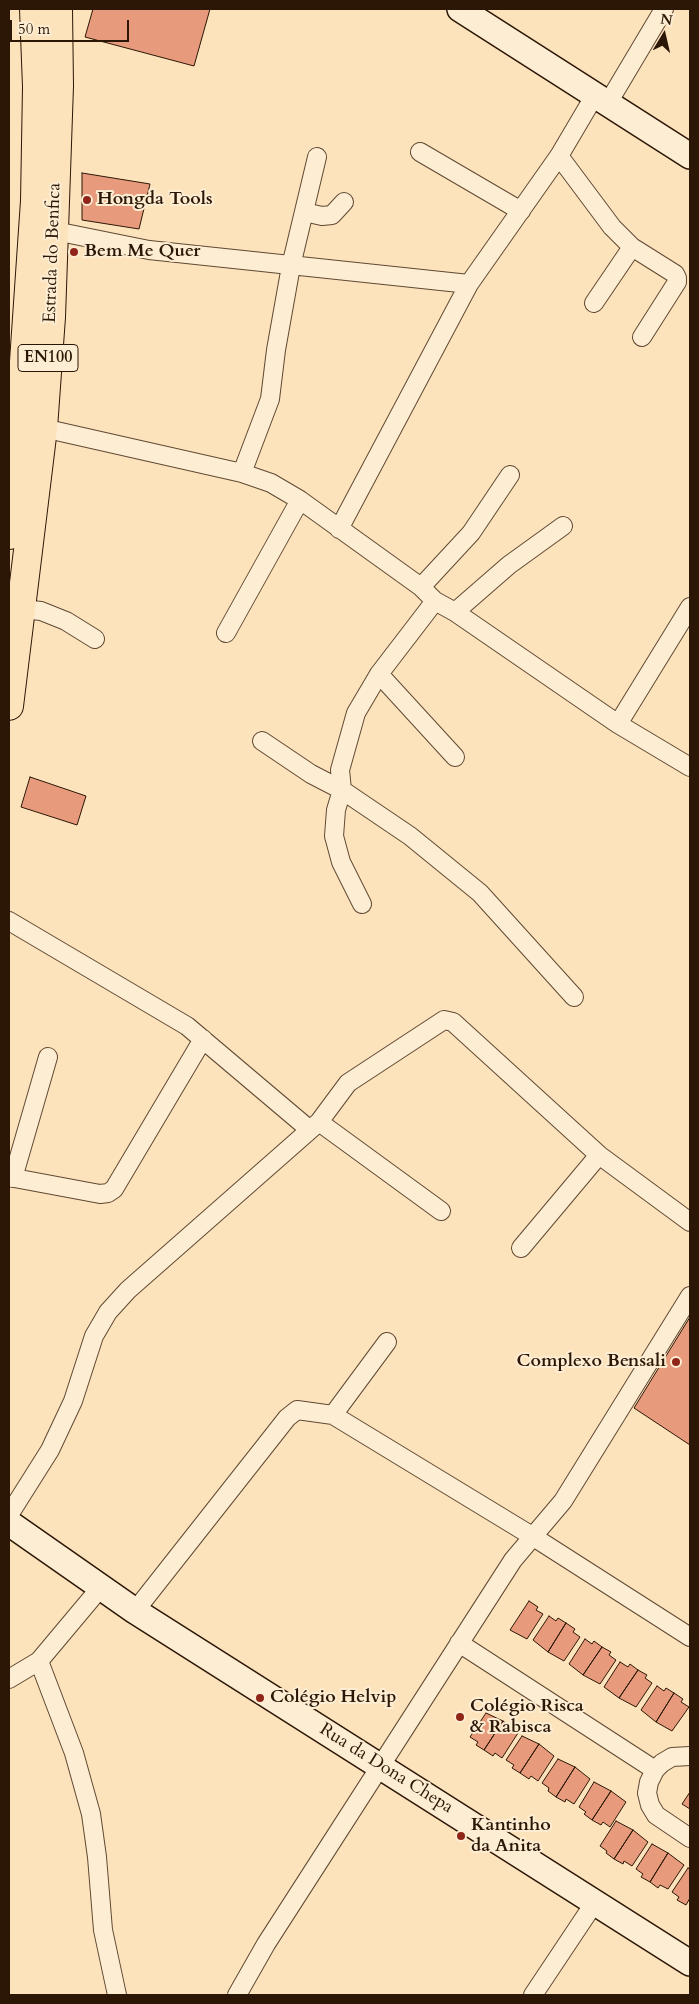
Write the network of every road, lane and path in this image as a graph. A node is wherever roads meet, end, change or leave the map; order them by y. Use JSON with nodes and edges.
{"nodes":[{"id":1,"x":34,"y":9,"type":"edge"},
{"id":2,"x":58,"y":9,"type":"edge"},
{"id":3,"x":460,"y":9,"type":"edge"},
{"id":4,"x":664,"y":9,"type":"edge"},
{"id":5,"x":602,"y":99,"type":"junction"},
{"id":6,"x":420,"y":152,"type":"dead end"},
{"id":7,"x":317,"y":156,"type":"dead end"},
{"id":8,"x":559,"y":156,"type":"junction"},
{"id":9,"x":690,"y":156,"type":"edge"},
{"id":10,"x":344,"y":202,"type":"dead end"},
{"id":11,"x":520,"y":211,"type":"junction"},
{"id":12,"x":304,"y":212,"type":"junction"},
{"id":13,"x":55,"y":231,"type":"junction"},
{"id":14,"x":632,"y":247,"type":"junction"},
{"id":15,"x":291,"y":266,"type":"junction"},
{"id":16,"x":469,"y":284,"type":"junction"},
{"id":17,"x":594,"y":303,"type":"dead end"},
{"id":18,"x":642,"y":337,"type":"dead end"},
{"id":19,"x":15,"y":395,"type":"edge"},
{"id":20,"x":43,"y":428,"type":"junction"},
{"id":21,"x":12,"y":467,"type":"edge"},
{"id":22,"x":242,"y":473,"type":"junction"},
{"id":23,"x":510,"y":475,"type":"dead end"},
{"id":24,"x":300,"y":500,"type":"junction"},
{"id":25,"x":563,"y":526,"type":"dead end"},
{"id":26,"x":339,"y":529,"type":"junction"},
{"id":27,"x":9,"y":535,"type":"edge"},
{"id":28,"x":421,"y":588,"type":"junction"},
{"id":29,"x":435,"y":601,"type":"junction"},
{"id":30,"x":690,"y":607,"type":"edge"},
{"id":31,"x":22,"y":609,"type":"junction"},
{"id":32,"x":455,"y":612,"type":"junction"},
{"id":33,"x":226,"y":633,"type":"dead end"},
{"id":34,"x":95,"y":639,"type":"dead end"},
{"id":35,"x":379,"y":674,"type":"junction"},
{"id":36,"x":9,"y":706,"type":"edge"},
{"id":37,"x":618,"y":724,"type":"junction"},
{"id":38,"x":262,"y":741,"type":"dead end"},
{"id":39,"x":455,"y":757,"type":"dead end"},
{"id":40,"x":690,"y":767,"type":"edge"},
{"id":41,"x":342,"y":790,"type":"junction"},
{"id":42,"x":362,"y":904,"type":"dead end"},
{"id":43,"x":9,"y":921,"type":"edge"},
{"id":44,"x":574,"y":997,"type":"dead end"},
{"id":45,"x":203,"y":1039,"type":"junction"},
{"id":46,"x":48,"y":1057,"type":"dead end"},
{"id":47,"x":315,"y":1126,"type":"junction"},
{"id":48,"x":599,"y":1155,"type":"junction"},
{"id":49,"x":11,"y":1177,"type":"edge"},
{"id":50,"x":441,"y":1212,"type":"dead end"},
{"id":51,"x":690,"y":1222,"type":"edge"},
{"id":52,"x":521,"y":1248,"type":"dead end"},
{"id":53,"x":690,"y":1296,"type":"edge"},
{"id":54,"x":387,"y":1342,"type":"dead end"},
{"id":55,"x":333,"y":1416,"type":"junction"},
{"id":56,"x":9,"y":1515,"type":"edge"},
{"id":57,"x":9,"y":1523,"type":"edge"},
{"id":58,"x":532,"y":1536,"type":"junction"},
{"id":59,"x":101,"y":1587,"type":"junction"},
{"id":60,"x":135,"y":1611,"type":"junction"},
{"id":61,"x":690,"y":1637,"type":"edge"},
{"id":62,"x":459,"y":1644,"type":"junction"},
{"id":63,"x":39,"y":1661,"type":"junction"},
{"id":64,"x":9,"y":1679,"type":"edge"},
{"id":65,"x":690,"y":1756,"type":"edge"},
{"id":66,"x":381,"y":1765,"type":"junction"},
{"id":67,"x":655,"y":1770,"type":"junction"},
{"id":68,"x":690,"y":1838,"type":"edge"},
{"id":69,"x":595,"y":1902,"type":"junction"},
{"id":70,"x":690,"y":1963,"type":"edge"},
{"id":71,"x":117,"y":1995,"type":"edge"},
{"id":72,"x":237,"y":1995,"type":"edge"},
{"id":73,"x":533,"y":1995,"type":"edge"}],
"edges":[{"from":1,"to":19,"type":"highway","name":"Estrada do Benfica","number":"EN100"},
{"from":2,"to":13,"type":"highway","name":"Estrada do Benfica","number":"EN100"},
{"from":3,"to":5,"type":"main road"},
{"from":4,"to":5,"type":"street"},
{"from":5,"to":8,"type":"street"},
{"from":5,"to":9,"type":"main road"},
{"from":6,"to":11,"type":"street"},
{"from":7,"to":12,"type":"street"},
{"from":8,"to":11,"type":"street"},
{"from":8,"to":14,"type":"street"},
{"from":10,"to":12,"type":"street"},
{"from":11,"to":16,"type":"street"},
{"from":12,"to":15,"type":"street"},
{"from":13,"to":15,"type":"street"},
{"from":13,"to":20,"type":"highway","name":"Estrada do Benfica","number":"EN100"},
{"from":14,"to":17,"type":"street"},
{"from":14,"to":18,"type":"street"},
{"from":15,"to":16,"type":"street"},
{"from":15,"to":22,"type":"street"},
{"from":16,"to":26,"type":"street"},
{"from":19,"to":21,"type":"highway","name":"Estrada do Benfica","number":"EN100"},
{"from":20,"to":22,"type":"street"},
{"from":20,"to":31,"type":"highway","name":"Estrada do Benfica","number":"EN100"},
{"from":21,"to":27,"type":"highway","name":"Estrada do Benfica","number":"EN100"},
{"from":22,"to":24,"type":"street"},
{"from":23,"to":28,"type":"street"},
{"from":24,"to":26,"type":"street"},
{"from":24,"to":33,"type":"street"},
{"from":25,"to":32,"type":"street"},
{"from":26,"to":28,"type":"street"},
{"from":28,"to":29,"type":"street"},
{"from":29,"to":32,"type":"street"},
{"from":29,"to":35,"type":"street"},
{"from":30,"to":37,"type":"street"},
{"from":31,"to":34,"type":"street"},
{"from":31,"to":36,"type":"highway","name":"Estrada do Benfica","number":"EN100"},
{"from":32,"to":37,"type":"street"},
{"from":35,"to":39,"type":"street"},
{"from":35,"to":41,"type":"street"},
{"from":37,"to":40,"type":"street"},
{"from":38,"to":41,"type":"street"},
{"from":41,"to":42,"type":"street"},
{"from":41,"to":44,"type":"street"},
{"from":43,"to":45,"type":"street"},
{"from":45,"to":47,"type":"street"},
{"from":45,"to":49,"type":"street"},
{"from":46,"to":49,"type":"street"},
{"from":47,"to":48,"type":"street"},
{"from":47,"to":50,"type":"street"},
{"from":47,"to":56,"type":"street"},
{"from":48,"to":51,"type":"street"},
{"from":48,"to":52,"type":"street"},
{"from":53,"to":58,"type":"street"},
{"from":54,"to":55,"type":"street"},
{"from":55,"to":58,"type":"street"},
{"from":55,"to":60,"type":"street"},
{"from":57,"to":59,"type":"main road","name":"Rua da Dona Chepa"},
{"from":58,"to":61,"type":"street"},
{"from":58,"to":62,"type":"street"},
{"from":59,"to":60,"type":"main road","name":"Rua da Dona Chepa"},
{"from":59,"to":63,"type":"street"},
{"from":60,"to":66,"type":"main road","name":"Rua da Dona Chepa"},
{"from":62,"to":66,"type":"street"},
{"from":62,"to":67,"type":"street"},
{"from":63,"to":64,"type":"street"},
{"from":63,"to":71,"type":"street"},
{"from":65,"to":67,"type":"street"},
{"from":66,"to":69,"type":"main road","name":"Rua da Dona Chepa"},
{"from":66,"to":72,"type":"street"},
{"from":67,"to":68,"type":"street"},
{"from":69,"to":70,"type":"main road","name":"Rua da Dona Chepa"},
{"from":69,"to":73,"type":"street"}]}
